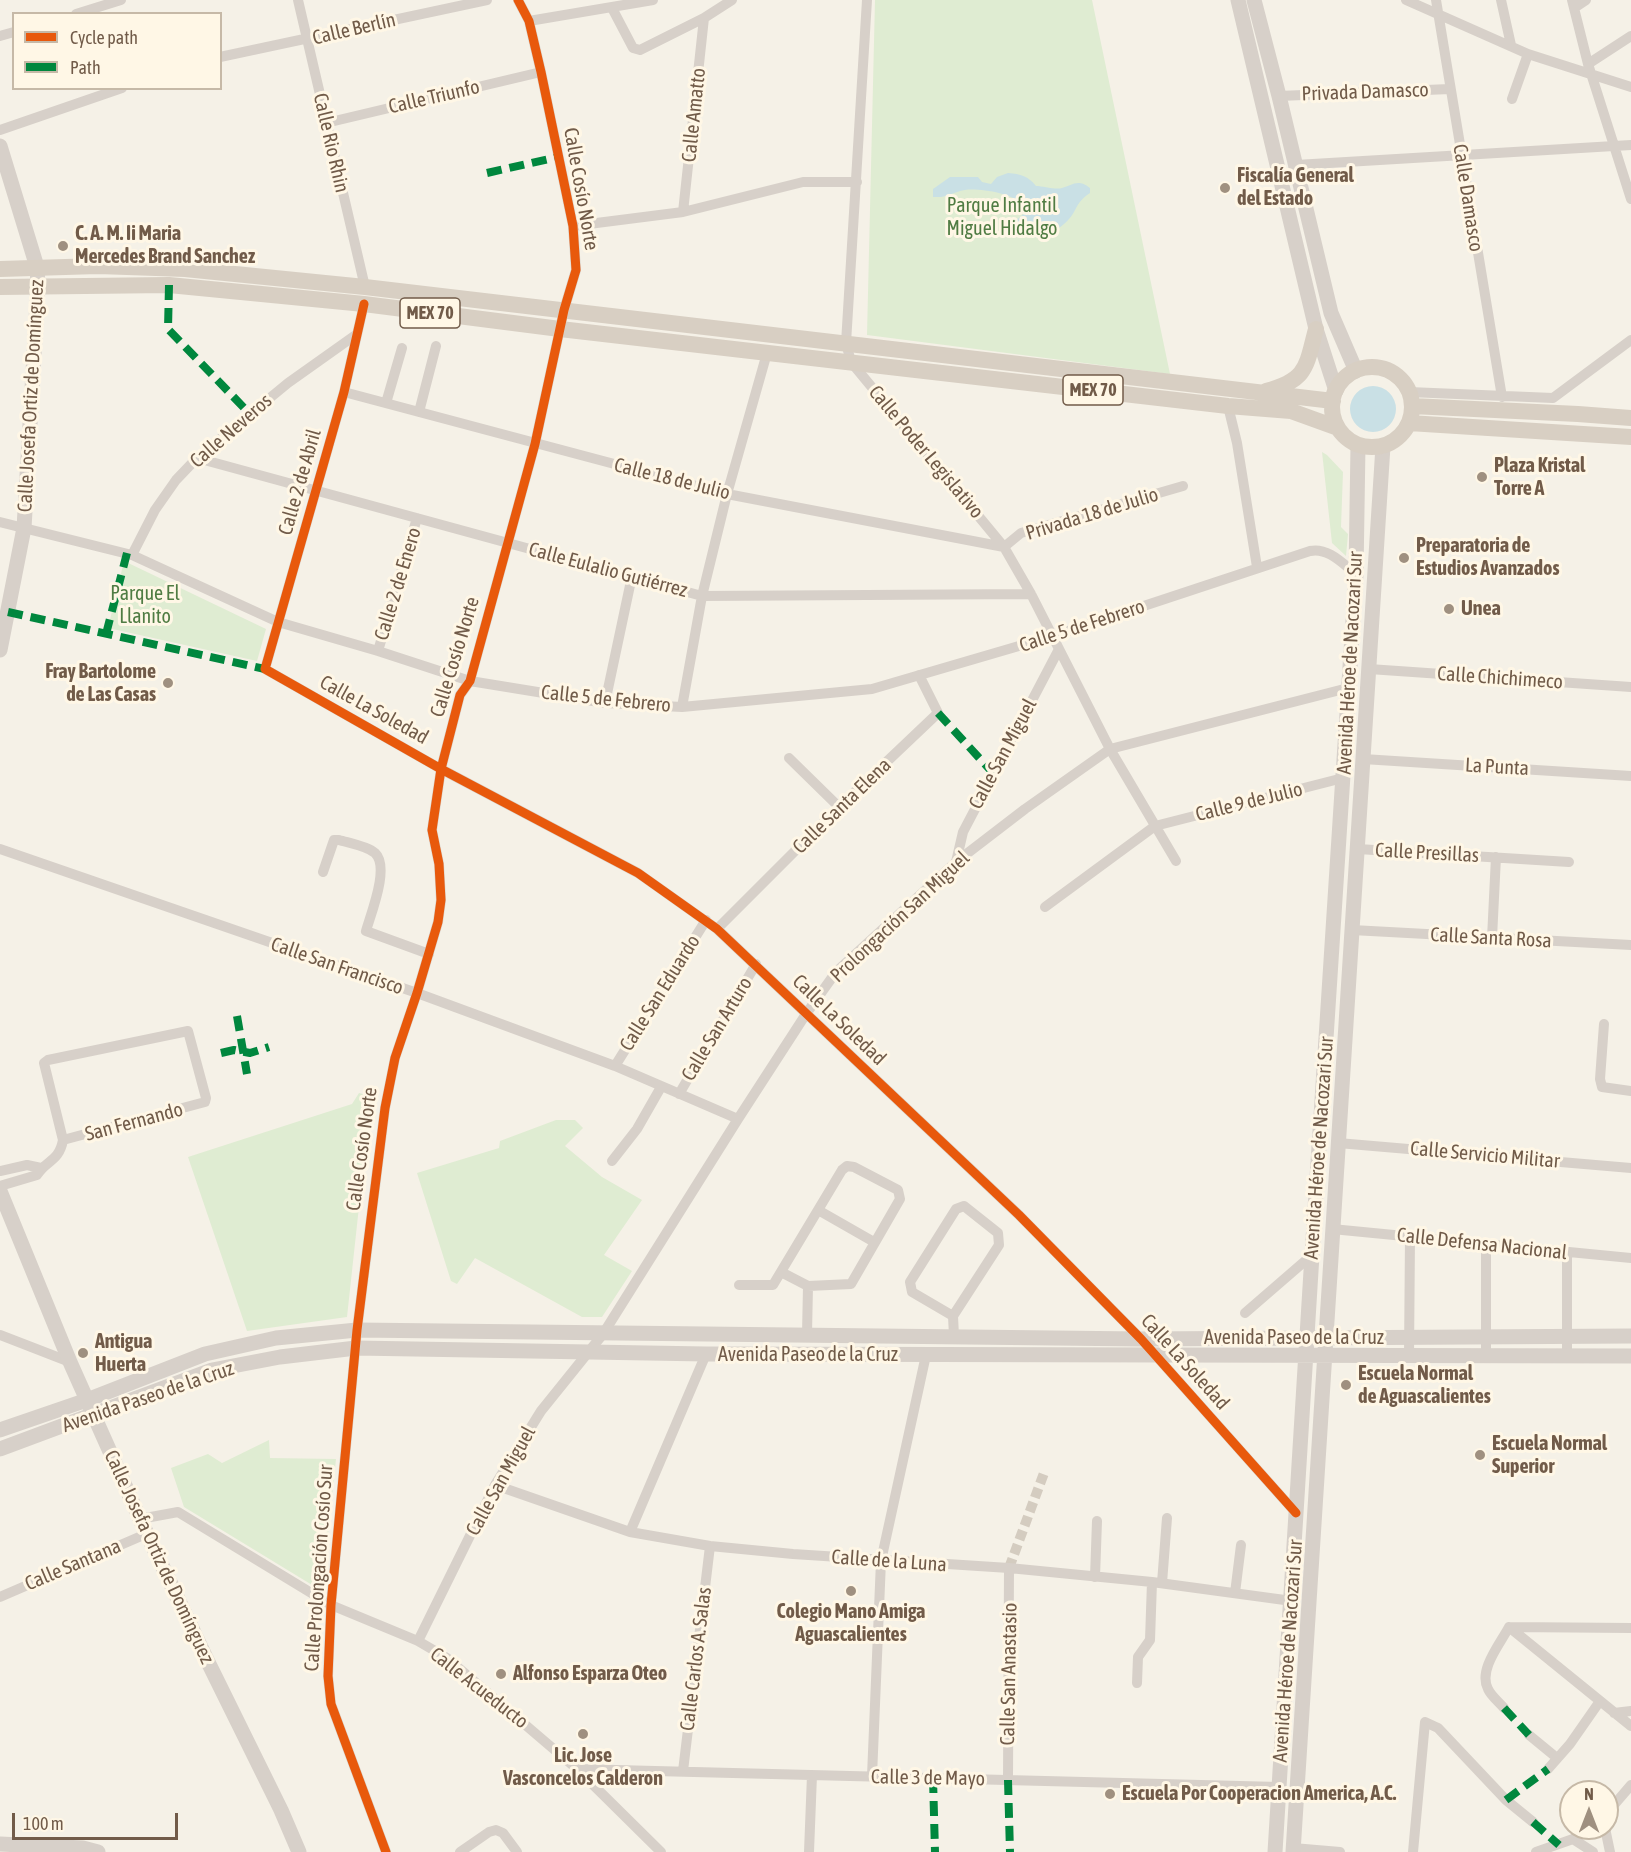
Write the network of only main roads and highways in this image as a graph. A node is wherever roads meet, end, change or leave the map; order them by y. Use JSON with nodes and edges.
{"nodes":[{"id":1,"x":1238,"y":0,"type":"edge"},
{"id":2,"x":1254,"y":0,"type":"edge"},
{"id":3,"x":0,"y":146,"type":"edge"},
{"id":4,"x":37,"y":267,"type":"junction"},
{"id":5,"x":0,"y":269,"type":"edge"},
{"id":6,"x":38,"y":285,"type":"junction"},
{"id":7,"x":0,"y":287,"type":"edge"},
{"id":8,"x":1316,"y":329,"type":"junction"},
{"id":9,"x":1356,"y":371,"type":"junction"},
{"id":10,"x":1262,"y":392,"type":"junction"},
{"id":11,"x":1334,"y":396,"type":"junction"},
{"id":12,"x":1410,"y":407,"type":"junction"},
{"id":13,"x":1631,"y":418,"type":"edge"},
{"id":14,"x":1338,"y":428,"type":"junction"},
{"id":15,"x":1631,"y":437,"type":"edge"},
{"id":16,"x":1358,"y":445,"type":"junction"},
{"id":17,"x":1383,"y":446,"type":"junction"},
{"id":18,"x":2,"y":629,"type":"edge"},
{"id":19,"x":0,"y":650,"type":"edge"},
{"id":20,"x":1,"y":1195,"type":"edge"},
{"id":21,"x":1631,"y":1336,"type":"edge"},
{"id":22,"x":1307,"y":1337,"type":"junction"},
{"id":23,"x":1326,"y":1337,"type":"junction"},
{"id":24,"x":1305,"y":1356,"type":"junction"},
{"id":25,"x":1325,"y":1356,"type":"junction"},
{"id":26,"x":1631,"y":1356,"type":"edge"},
{"id":27,"x":87,"y":1400,"type":"junction"},
{"id":28,"x":94,"y":1415,"type":"junction"},
{"id":29,"x":0,"y":1430,"type":"edge"},
{"id":30,"x":0,"y":1449,"type":"edge"},
{"id":31,"x":0,"y":1844,"type":"edge"},
{"id":32,"x":1293,"y":1850,"type":"edge"},
{"id":33,"x":98,"y":1852,"type":"edge"},
{"id":34,"x":298,"y":1852,"type":"edge"},
{"id":35,"x":1275,"y":1852,"type":"edge"}],
"edges":[{"from":1,"to":8,"type":"main road"},
{"from":2,"to":9,"type":"main road"},
{"from":3,"to":4,"type":"main road","name":"Calle Josefa Ortiz de Domínguez"},
{"from":4,"to":5,"type":"main road","number":"MEX 70"},
{"from":4,"to":6,"type":"main road","name":"Calle Josefa Ortiz de Domínguez"},
{"from":4,"to":10,"type":"main road","number":"MEX 70"},
{"from":6,"to":7,"type":"main road","number":"MEX 70"},
{"from":6,"to":14,"type":"main road","number":"MEX 70"},
{"from":6,"to":18,"type":"main road","name":"Calle Josefa Ortiz de Domínguez"},
{"from":8,"to":10,"type":"main road"},
{"from":8,"to":11,"type":"main road"},
{"from":9,"to":11,"type":"main road"},
{"from":9,"to":12,"type":"main road"},
{"from":10,"to":11,"type":"main road","number":"MEX 70"},
{"from":11,"to":14,"type":"main road"},
{"from":12,"to":13,"type":"main road"},
{"from":12,"to":15,"type":"main road"},
{"from":12,"to":17,"type":"main road"},
{"from":14,"to":16,"type":"main road","number":"MEX 70"},
{"from":16,"to":17,"type":"main road"},
{"from":16,"to":22,"type":"main road","name":"Avenida Héroe de Nacozari Sur"},
{"from":17,"to":23,"type":"main road","name":"Avenida Héroe de Nacozari Sur"},
{"from":18,"to":19,"type":"main road","name":"Calle Josefa Ortiz de Domínguez"},
{"from":20,"to":27,"type":"main road","name":"Calle Josefa Ortiz de Domínguez"},
{"from":21,"to":23,"type":"main road","name":"Avenida Paseo de la Cruz"},
{"from":22,"to":23,"type":"main road","name":"Avenida Paseo de la Cruz"},
{"from":22,"to":24,"type":"main road","name":"Avenida Héroe de Nacozari Sur"},
{"from":22,"to":27,"type":"main road","name":"Avenida Paseo de la Cruz"},
{"from":23,"to":25,"type":"main road","name":"Avenida Héroe de Nacozari Sur"},
{"from":24,"to":25,"type":"main road","name":"Avenida Paseo de la Cruz"},
{"from":24,"to":28,"type":"main road","name":"Avenida Paseo de la Cruz"},
{"from":24,"to":35,"type":"main road","name":"Avenida Héroe de Nacozari Sur"},
{"from":25,"to":26,"type":"main road","name":"Avenida Paseo de la Cruz"},
{"from":25,"to":32,"type":"main road","name":"Avenida Héroe de Nacozari Sur"},
{"from":27,"to":28,"type":"main road","name":"Calle Josefa Ortiz de Domínguez"},
{"from":27,"to":29,"type":"main road","name":"Avenida Paseo de la Cruz"},
{"from":28,"to":30,"type":"main road","name":"Avenida Paseo de la Cruz"},
{"from":28,"to":34,"type":"main road","name":"Calle Josefa Ortiz de Domínguez"},
{"from":31,"to":33,"type":"main road"}]}
